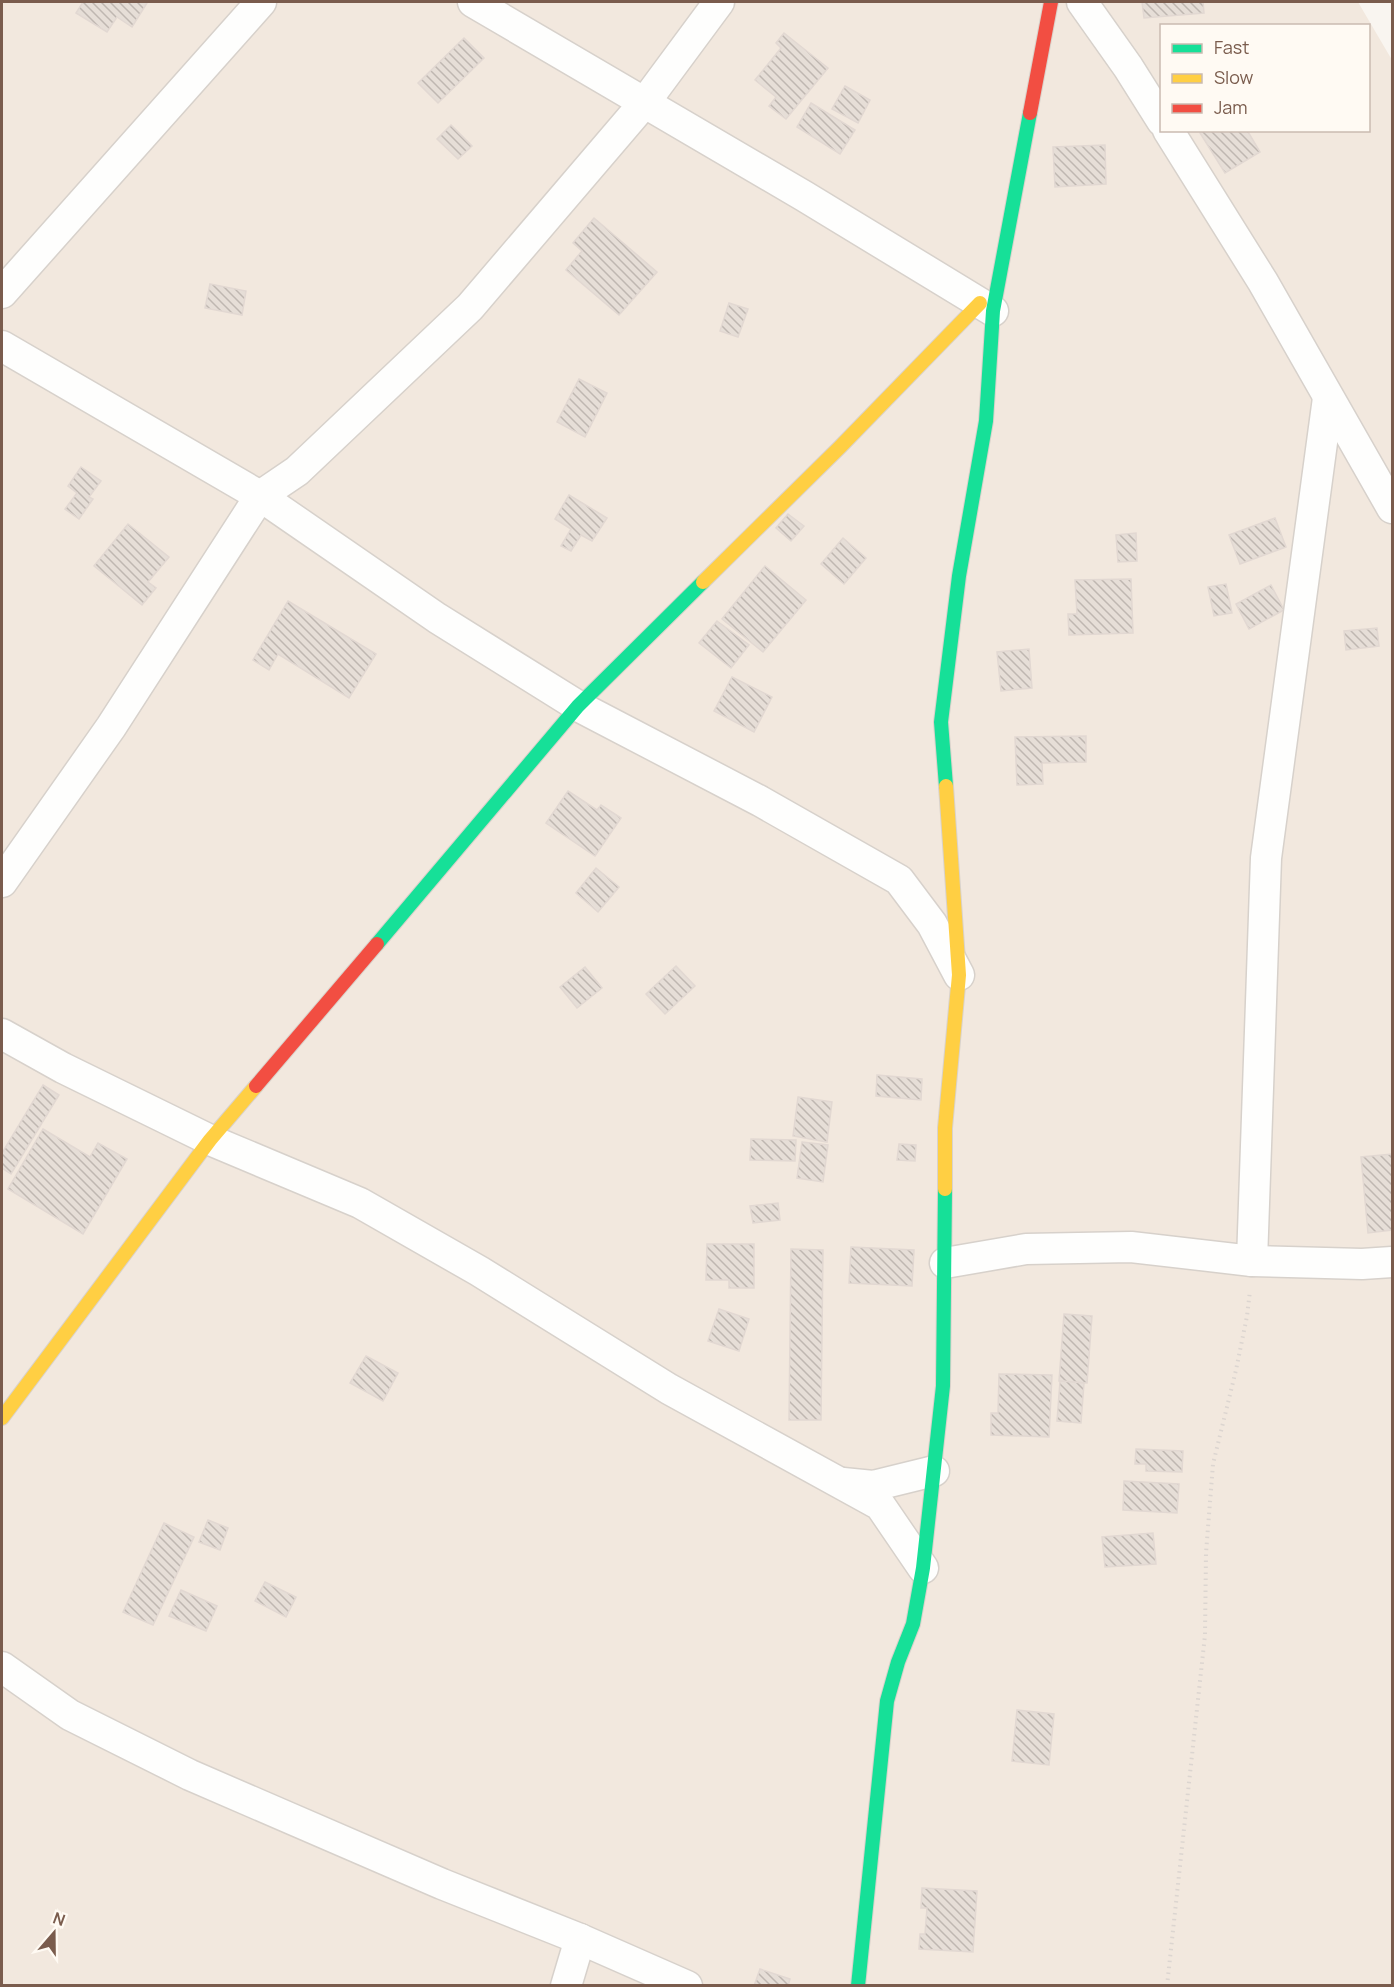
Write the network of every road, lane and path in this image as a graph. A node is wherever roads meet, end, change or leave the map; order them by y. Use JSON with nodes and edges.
{"nodes":[{"id":1,"x":261,"y":2,"type":"edge"},
{"id":2,"x":473,"y":2,"type":"edge"},
{"id":3,"x":719,"y":2,"type":"edge"},
{"id":4,"x":1051,"y":2,"type":"edge"},
{"id":5,"x":1082,"y":2,"type":"edge"},
{"id":6,"x":645,"y":102,"type":"junction"},
{"id":7,"x":1160,"y":119,"type":"edge"},
{"id":8,"x":1169,"y":132,"type":"edge"},
{"id":9,"x":2,"y":292,"type":"edge"},
{"id":10,"x":987,"y":307,"type":"junction"},
{"id":11,"x":2,"y":346,"type":"edge"},
{"id":12,"x":1328,"y":398,"type":"junction"},
{"id":13,"x":260,"y":496,"type":"junction"},
{"id":14,"x":1392,"y":508,"type":"edge"},
{"id":15,"x":578,"y":706,"type":"junction"},
{"id":16,"x":2,"y":882,"type":"edge"},
{"id":17,"x":959,"y":975,"type":"junction"},
{"id":18,"x":2,"y":1034,"type":"edge"},
{"id":19,"x":210,"y":1140,"type":"junction"},
{"id":20,"x":1252,"y":1261,"type":"junction"},
{"id":21,"x":1392,"y":1262,"type":"edge"},
{"id":22,"x":945,"y":1263,"type":"junction"},
{"id":23,"x":2,"y":1418,"type":"edge"},
{"id":24,"x":934,"y":1471,"type":"junction"},
{"id":25,"x":837,"y":1483,"type":"junction"},
{"id":26,"x":923,"y":1568,"type":"junction"},
{"id":27,"x":2,"y":1667,"type":"edge"},
{"id":28,"x":580,"y":1939,"type":"junction"},
{"id":29,"x":566,"y":1986,"type":"edge"},
{"id":30,"x":687,"y":1986,"type":"edge"},
{"id":31,"x":858,"y":1986,"type":"edge"},
{"id":32,"x":1167,"y":1986,"type":"edge"}],
"edges":[{"from":1,"to":9,"type":"street"},
{"from":2,"to":6,"type":"street"},
{"from":3,"to":6,"type":"street"},
{"from":4,"to":10,"type":"street"},
{"from":5,"to":7,"type":"street"},
{"from":6,"to":10,"type":"street"},
{"from":6,"to":13,"type":"street"},
{"from":8,"to":12,"type":"street"},
{"from":10,"to":15,"type":"street"},
{"from":10,"to":17,"type":"street"},
{"from":11,"to":13,"type":"street"},
{"from":12,"to":14,"type":"street"},
{"from":12,"to":20,"type":"street"},
{"from":13,"to":15,"type":"street"},
{"from":13,"to":16,"type":"street"},
{"from":15,"to":17,"type":"street"},
{"from":15,"to":19,"type":"street"},
{"from":17,"to":22,"type":"street"},
{"from":18,"to":19,"type":"street"},
{"from":19,"to":23,"type":"street"},
{"from":19,"to":25,"type":"street"},
{"from":20,"to":21,"type":"street"},
{"from":20,"to":22,"type":"street"},
{"from":20,"to":32,"type":"path"},
{"from":22,"to":24,"type":"street"},
{"from":24,"to":25,"type":"street"},
{"from":24,"to":26,"type":"street"},
{"from":25,"to":26,"type":"street"},
{"from":26,"to":31,"type":"street"},
{"from":27,"to":28,"type":"street"},
{"from":28,"to":29,"type":"street"},
{"from":28,"to":30,"type":"street"}]}
